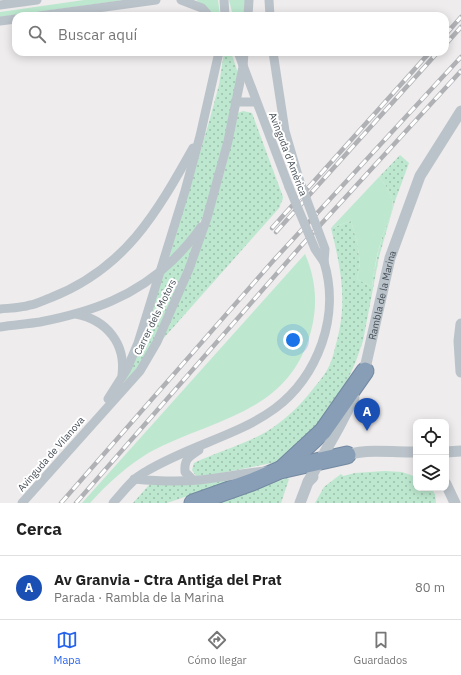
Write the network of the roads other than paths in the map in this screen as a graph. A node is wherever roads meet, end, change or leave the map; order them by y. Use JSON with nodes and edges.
{"nodes":[{"id":1,"x":37,"y":0,"type":"edge"},
{"id":2,"x":156,"y":0,"type":"edge"},
{"id":3,"x":181,"y":0,"type":"edge"},
{"id":4,"x":224,"y":0,"type":"edge"},
{"id":5,"x":249,"y":0,"type":"edge"},
{"id":6,"x":269,"y":0,"type":"edge"},
{"id":7,"x":0,"y":5,"type":"edge"},
{"id":8,"x":68,"y":12,"type":"edge"},
{"id":9,"x":206,"y":12,"type":"edge"},
{"id":10,"x":225,"y":12,"type":"edge"},
{"id":11,"x":248,"y":12,"type":"edge"},
{"id":12,"x":270,"y":12,"type":"edge"},
{"id":13,"x":12,"y":20,"type":"edge"},
{"id":14,"x":0,"y":21,"type":"edge"},
{"id":15,"x":218,"y":56,"type":"edge"},
{"id":16,"x":239,"y":56,"type":"edge"},
{"id":17,"x":244,"y":56,"type":"edge"},
{"id":18,"x":274,"y":56,"type":"edge"},
{"id":19,"x":243,"y":67,"type":"junction"},
{"id":20,"x":235,"y":102,"type":"junction"},
{"id":21,"x":256,"y":102,"type":"junction"},
{"id":22,"x":461,"y":111,"type":"edge"},
{"id":23,"x":200,"y":136,"type":"junction"},
{"id":24,"x":206,"y":218,"type":"junction"},
{"id":25,"x":324,"y":262,"type":"junction"},
{"id":26,"x":159,"y":274,"type":"junction"},
{"id":27,"x":0,"y":309,"type":"edge"},
{"id":28,"x":75,"y":314,"type":"junction"},
{"id":29,"x":461,"y":324,"type":"edge"},
{"id":30,"x":0,"y":327,"type":"edge"},
{"id":31,"x":461,"y":365,"type":"edge"},
{"id":32,"x":365,"y":371,"type":"junction"},
{"id":33,"x":461,"y":372,"type":"edge"},
{"id":34,"x":121,"y":379,"type":"junction"},
{"id":35,"x":95,"y":419,"type":"junction"},
{"id":36,"x":210,"y":441,"type":"junction"},
{"id":37,"x":461,"y":451,"type":"edge"},
{"id":38,"x":449,"y":452,"type":"edge"},
{"id":39,"x":413,"y":453,"type":"edge"},
{"id":40,"x":347,"y":454,"type":"junction"},
{"id":41,"x":320,"y":460,"type":"junction"},
{"id":42,"x":280,"y":470,"type":"junction"},
{"id":43,"x":134,"y":480,"type":"junction"},
{"id":44,"x":193,"y":480,"type":"junction"},
{"id":45,"x":308,"y":482,"type":"junction"},
{"id":46,"x":449,"y":490,"type":"edge"},
{"id":47,"x":22,"y":503,"type":"edge"},
{"id":48,"x":113,"y":503,"type":"edge"},
{"id":49,"x":193,"y":503,"type":"edge"},
{"id":50,"x":300,"y":503,"type":"edge"},
{"id":51,"x":455,"y":503,"type":"edge"}],
"edges":[{"from":1,"to":7,"type":"street"},
{"from":2,"to":8,"type":"street"},
{"from":3,"to":9,"type":"street"},
{"from":4,"to":10,"type":"street"},
{"from":5,"to":11,"type":"street"},
{"from":6,"to":12,"type":"street"},
{"from":13,"to":14,"type":"street"},
{"from":15,"to":23,"type":"street","name":"Carrer dels Motors"},
{"from":16,"to":19,"type":"street","name":"Avinguda d'Amèrica"},
{"from":17,"to":19,"type":"street","name":"Carrer dels Motors"},
{"from":18,"to":25,"type":"street","name":"Avinguda d'Amèrica","bridge":true},
{"from":19,"to":20,"type":"street","name":"Carrer dels Motors"},
{"from":19,"to":21,"type":"street","name":"Avinguda d'Amèrica"},
{"from":20,"to":21,"type":"street"},
{"from":20,"to":24,"type":"street","name":"Carrer dels Motors"},
{"from":21,"to":25,"type":"street","name":"Avinguda d'Amèrica","bridge":true},
{"from":22,"to":32,"type":"street","name":"Rambla de la Marina"},
{"from":23,"to":26,"type":"street","name":"Carrer dels Motors"},
{"from":23,"to":27,"type":"street"},
{"from":24,"to":26,"type":"street","name":"Carrer dels Motors"},
{"from":24,"to":35,"type":"street","name":"Carrer dels Motors"},
{"from":25,"to":36,"type":"street","name":"Avinguda d'Amèrica"},
{"from":26,"to":28,"type":"street"},
{"from":26,"to":34,"type":"street","name":"Carrer dels Motors"},
{"from":28,"to":30,"type":"street"},
{"from":28,"to":34,"type":"street"},
{"from":29,"to":31,"type":"street"},
{"from":31,"to":33,"type":"street"},
{"from":32,"to":41,"type":"street","name":"Rambla de la Marina"},
{"from":32,"to":42,"type":"highway"},
{"from":34,"to":35,"type":"street","name":"Carrer dels Motors"},
{"from":35,"to":47,"type":"street","name":"Avinguda de Vilanova"},
{"from":36,"to":43,"type":"street","name":"Avinguda d'Amèrica"},
{"from":36,"to":44,"type":"street","name":"Avinguda d'Amèrica"},
{"from":37,"to":38,"type":"street"},
{"from":39,"to":40,"type":"street"},
{"from":40,"to":41,"type":"highway"},
{"from":40,"to":45,"type":"street"},
{"from":41,"to":42,"type":"highway"},
{"from":41,"to":45,"type":"street","name":"Rambla de la Marina"},
{"from":42,"to":44,"type":"street"},
{"from":42,"to":49,"type":"highway"},
{"from":43,"to":44,"type":"street"},
{"from":43,"to":48,"type":"street","name":"Avinguda d'Amèrica"},
{"from":45,"to":50,"type":"street"},
{"from":46,"to":51,"type":"street"}]}
